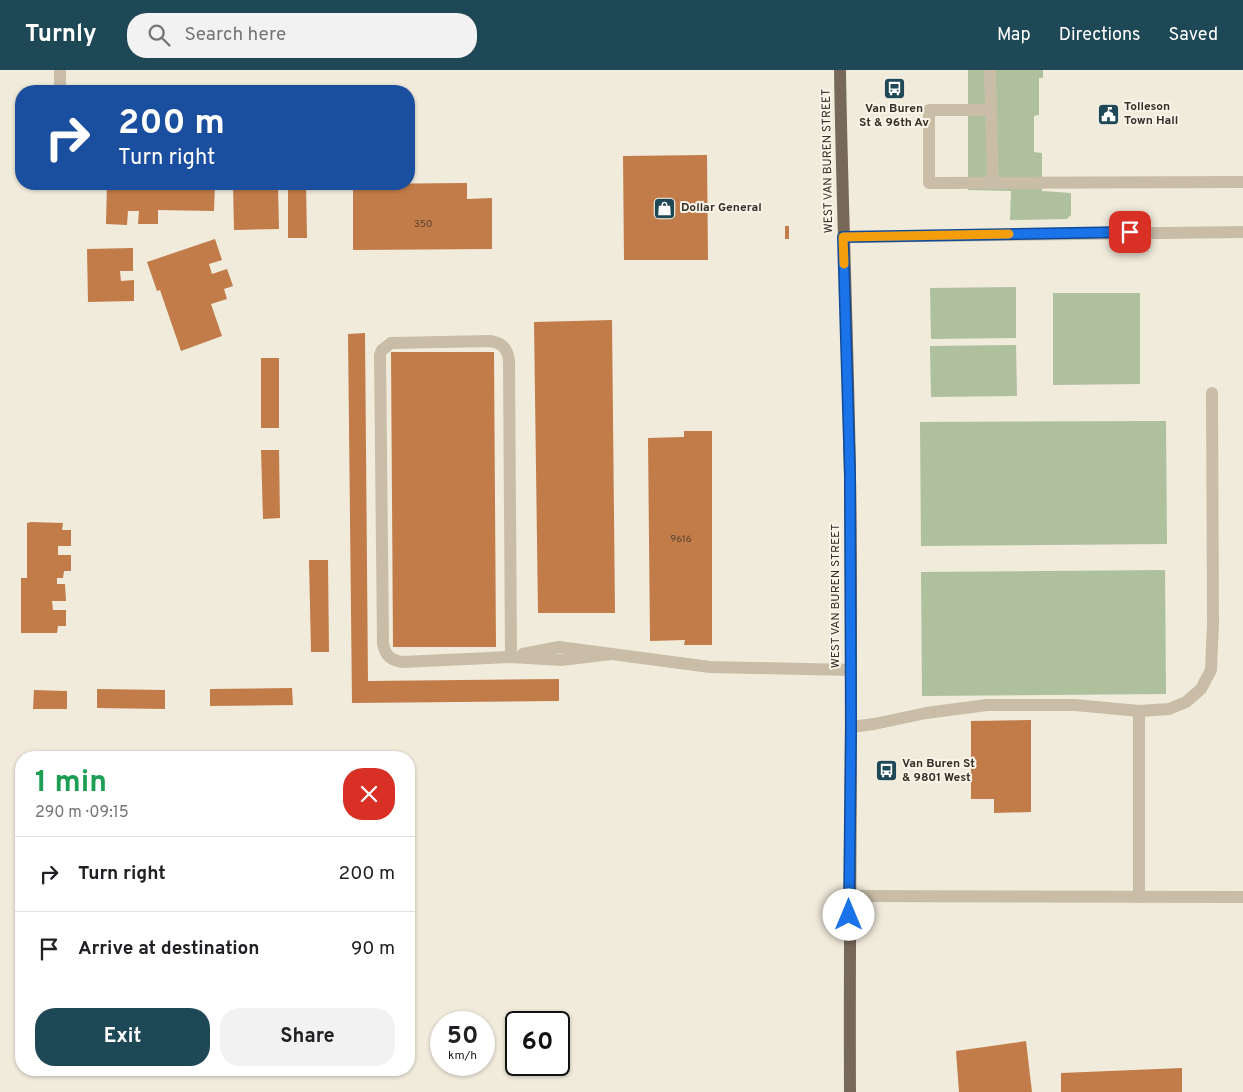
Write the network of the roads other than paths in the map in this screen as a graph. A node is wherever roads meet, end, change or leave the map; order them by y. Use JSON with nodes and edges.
{"nodes":[{"id":1,"x":60,"y":70,"type":"edge"},
{"id":2,"x":840,"y":70,"type":"edge"},
{"id":3,"x":990,"y":70,"type":"edge"},
{"id":4,"x":60,"y":85,"type":"edge"},
{"id":5,"x":991,"y":110,"type":"junction"},
{"id":6,"x":1243,"y":182,"type":"edge"},
{"id":7,"x":993,"y":183,"type":"junction"},
{"id":8,"x":1243,"y":232,"type":"edge"},
{"id":9,"x":843,"y":237,"type":"junction"},
{"id":10,"x":1212,"y":393,"type":"dead end"},
{"id":11,"x":511,"y":657,"type":"junction"},
{"id":12,"x":851,"y":670,"type":"junction"},
{"id":13,"x":1138,"y":711,"type":"junction"},
{"id":14,"x":851,"y":727,"type":"junction"},
{"id":15,"x":849,"y":896,"type":"junction"},
{"id":16,"x":1139,"y":897,"type":"junction"},
{"id":17,"x":1243,"y":897,"type":"edge"},
{"id":18,"x":850,"y":1092,"type":"edge"}],
"edges":[{"from":1,"to":4,"type":"lane"},
{"from":2,"to":9,"type":"main road","name":"WEST VAN BUREN STREET"},
{"from":3,"to":5,"type":"lane"},
{"from":5,"to":7,"type":"lane"},
{"from":5,"to":7,"type":"lane"},
{"from":6,"to":7,"type":"lane"},
{"from":8,"to":9,"type":"lane"},
{"from":9,"to":12,"type":"main road","name":"WEST VAN BUREN STREET"},
{"from":10,"to":13,"type":"lane"},
{"from":11,"to":11,"type":"lane"},
{"from":11,"to":12,"type":"lane"},
{"from":12,"to":14,"type":"main road","name":"WEST VAN BUREN STREET"},
{"from":13,"to":14,"type":"lane"},
{"from":13,"to":16,"type":"lane"},
{"from":14,"to":15,"type":"main road","name":"WEST VAN BUREN STREET"},
{"from":15,"to":16,"type":"lane"},
{"from":15,"to":18,"type":"main road","name":"WEST VAN BUREN STREET"},
{"from":16,"to":17,"type":"lane"}]}
